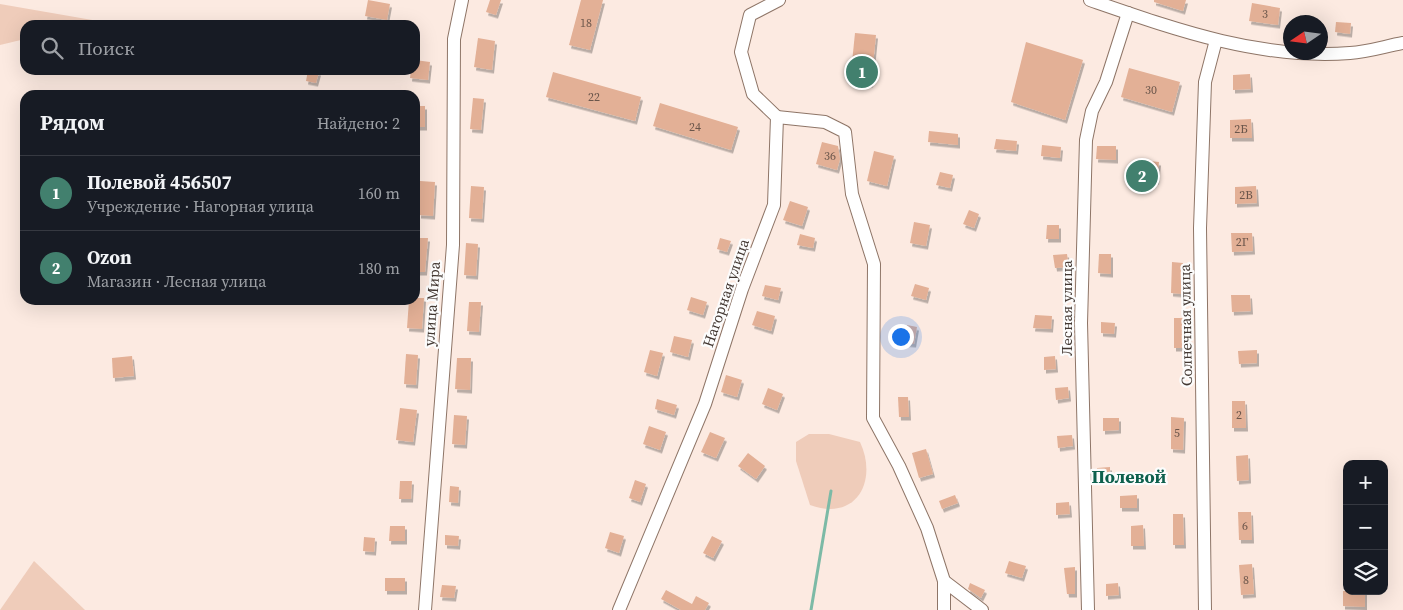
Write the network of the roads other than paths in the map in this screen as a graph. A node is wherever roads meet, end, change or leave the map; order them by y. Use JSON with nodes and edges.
{"nodes":[{"id":1,"x":462,"y":0,"type":"edge"},
{"id":2,"x":779,"y":0,"type":"edge"},
{"id":3,"x":1090,"y":0,"type":"edge"},
{"id":4,"x":1128,"y":13,"type":"junction"},
{"id":5,"x":1216,"y":40,"type":"junction"},
{"id":6,"x":1403,"y":43,"type":"edge"},
{"id":7,"x":777,"y":117,"type":"junction"},
{"id":8,"x":944,"y":581,"type":"junction"},
{"id":9,"x":425,"y":610,"type":"edge"},
{"id":10,"x":619,"y":610,"type":"edge"},
{"id":11,"x":944,"y":610,"type":"edge"},
{"id":12,"x":982,"y":610,"type":"edge"},
{"id":13,"x":1088,"y":610,"type":"edge"},
{"id":14,"x":1205,"y":610,"type":"edge"}],
"edges":[{"from":1,"to":9,"type":"street","name":"улица Мира"},
{"from":2,"to":7,"type":"street"},
{"from":3,"to":4,"type":"street"},
{"from":4,"to":5,"type":"street"},
{"from":4,"to":13,"type":"street","name":"Лесная улица"},
{"from":5,"to":6,"type":"street"},
{"from":5,"to":14,"type":"street","name":"Солнечная улица"},
{"from":7,"to":8,"type":"street"},
{"from":7,"to":10,"type":"street","name":"Нагорная улица"},
{"from":8,"to":11,"type":"street"},
{"from":8,"to":12,"type":"street"}]}
